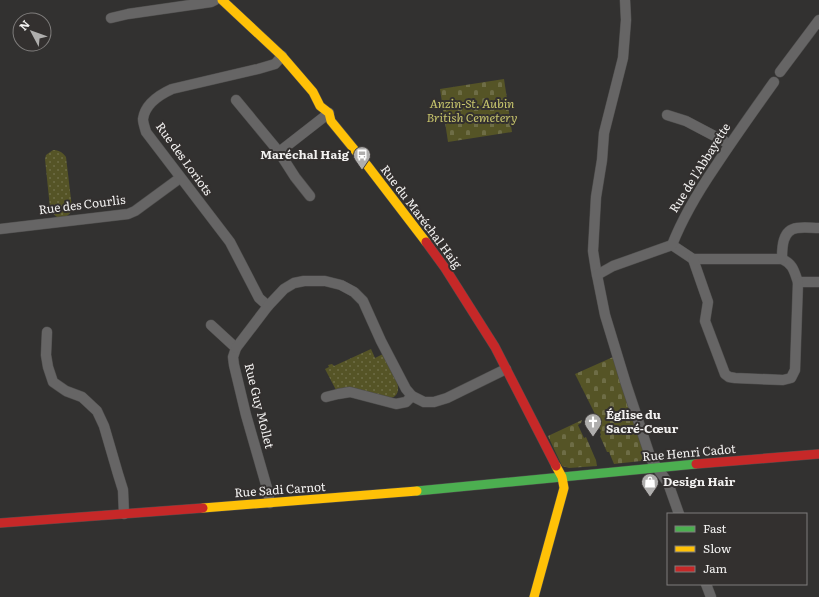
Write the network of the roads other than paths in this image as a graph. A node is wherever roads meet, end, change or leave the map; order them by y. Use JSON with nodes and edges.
{"nodes":[{"id":1,"x":215,"y":0,"type":"edge"},
{"id":2,"x":222,"y":0,"type":"edge"},
{"id":3,"x":625,"y":0,"type":"edge"},
{"id":4,"x":111,"y":18,"type":"dead end"},
{"id":5,"x":819,"y":20,"type":"edge"},
{"id":6,"x":282,"y":56,"type":"junction"},
{"id":7,"x":780,"y":72,"type":"dead end"},
{"id":8,"x":774,"y":82,"type":"dead end"},
{"id":9,"x":236,"y":100,"type":"dead end"},
{"id":10,"x":329,"y":113,"type":"junction"},
{"id":11,"x":667,"y":114,"type":"dead end"},
{"id":12,"x":729,"y":145,"type":"junction"},
{"id":13,"x":279,"y":152,"type":"junction"},
{"id":14,"x":180,"y":178,"type":"junction"},
{"id":15,"x":310,"y":196,"type":"dead end"},
{"id":16,"x":819,"y":228,"type":"edge"},
{"id":17,"x":0,"y":229,"type":"edge"},
{"id":18,"x":672,"y":245,"type":"junction"},
{"id":19,"x":693,"y":259,"type":"junction"},
{"id":20,"x":782,"y":259,"type":"junction"},
{"id":21,"x":597,"y":275,"type":"junction"},
{"id":22,"x":798,"y":282,"type":"junction"},
{"id":23,"x":819,"y":282,"type":"edge"},
{"id":24,"x":268,"y":306,"type":"junction"},
{"id":25,"x":211,"y":325,"type":"dead end"},
{"id":26,"x":47,"y":332,"type":"dead end"},
{"id":27,"x":236,"y":348,"type":"junction"},
{"id":28,"x":506,"y":369,"type":"junction"},
{"id":29,"x":412,"y":396,"type":"junction"},
{"id":30,"x":326,"y":397,"type":"dead end"},
{"id":31,"x":819,"y":454,"type":"edge"},
{"id":32,"x":658,"y":468,"type":"junction"},
{"id":33,"x":562,"y":477,"type":"junction"},
{"id":34,"x":270,"y":503,"type":"junction"},
{"id":35,"x":679,"y":513,"type":"edge"},
{"id":36,"x":124,"y":514,"type":"junction"},
{"id":37,"x":0,"y":523,"type":"edge"},
{"id":38,"x":706,"y":585,"type":"edge"},
{"id":39,"x":534,"y":597,"type":"edge"},
{"id":40,"x":712,"y":597,"type":"edge"}],
"edges":[{"from":1,"to":4,"type":"street"},
{"from":2,"to":6,"type":"main road","name":"Rue du Maréchal Haig"},
{"from":3,"to":21,"type":"street"},
{"from":5,"to":7,"type":"street"},
{"from":6,"to":10,"type":"main road","name":"Rue du Maréchal Haig"},
{"from":6,"to":14,"type":"street","name":"Rue des Loriots"},
{"from":8,"to":12,"type":"street","name":"Rue de l'Abbayette"},
{"from":9,"to":13,"type":"street"},
{"from":10,"to":13,"type":"street"},
{"from":10,"to":28,"type":"main road","name":"Rue du Maréchal Haig"},
{"from":11,"to":12,"type":"street"},
{"from":12,"to":18,"type":"street","name":"Rue de l'Abbayette"},
{"from":13,"to":15,"type":"street"},
{"from":14,"to":17,"type":"street","name":"Rue des Courlis"},
{"from":14,"to":24,"type":"street","name":"Rue des Loriots"},
{"from":16,"to":20,"type":"street"},
{"from":18,"to":19,"type":"street"},
{"from":18,"to":21,"type":"street"},
{"from":19,"to":20,"type":"street"},
{"from":19,"to":22,"type":"street"},
{"from":20,"to":22,"type":"street"},
{"from":21,"to":32,"type":"street"},
{"from":22,"to":23,"type":"street"},
{"from":24,"to":27,"type":"street"},
{"from":24,"to":29,"type":"street"},
{"from":25,"to":27,"type":"street","name":"Rue Guy Mollet"},
{"from":26,"to":36,"type":"street"},
{"from":27,"to":34,"type":"street","name":"Rue Guy Mollet"},
{"from":28,"to":29,"type":"street"},
{"from":28,"to":33,"type":"main road","name":"Rue du Maréchal Haig"},
{"from":29,"to":30,"type":"street"},
{"from":31,"to":32,"type":"main road","name":"Rue Henri Cadot"},
{"from":32,"to":33,"type":"main road","name":"Rue Henri Cadot"},
{"from":32,"to":35,"type":"street"},
{"from":33,"to":34,"type":"main road","name":"Rue Sadi Carnot"},
{"from":33,"to":39,"type":"main road"},
{"from":34,"to":36,"type":"main road","name":"Rue Sadi Carnot"},
{"from":36,"to":37,"type":"main road","name":"Rue Sadi Carnot"},
{"from":38,"to":40,"type":"street"}]}
